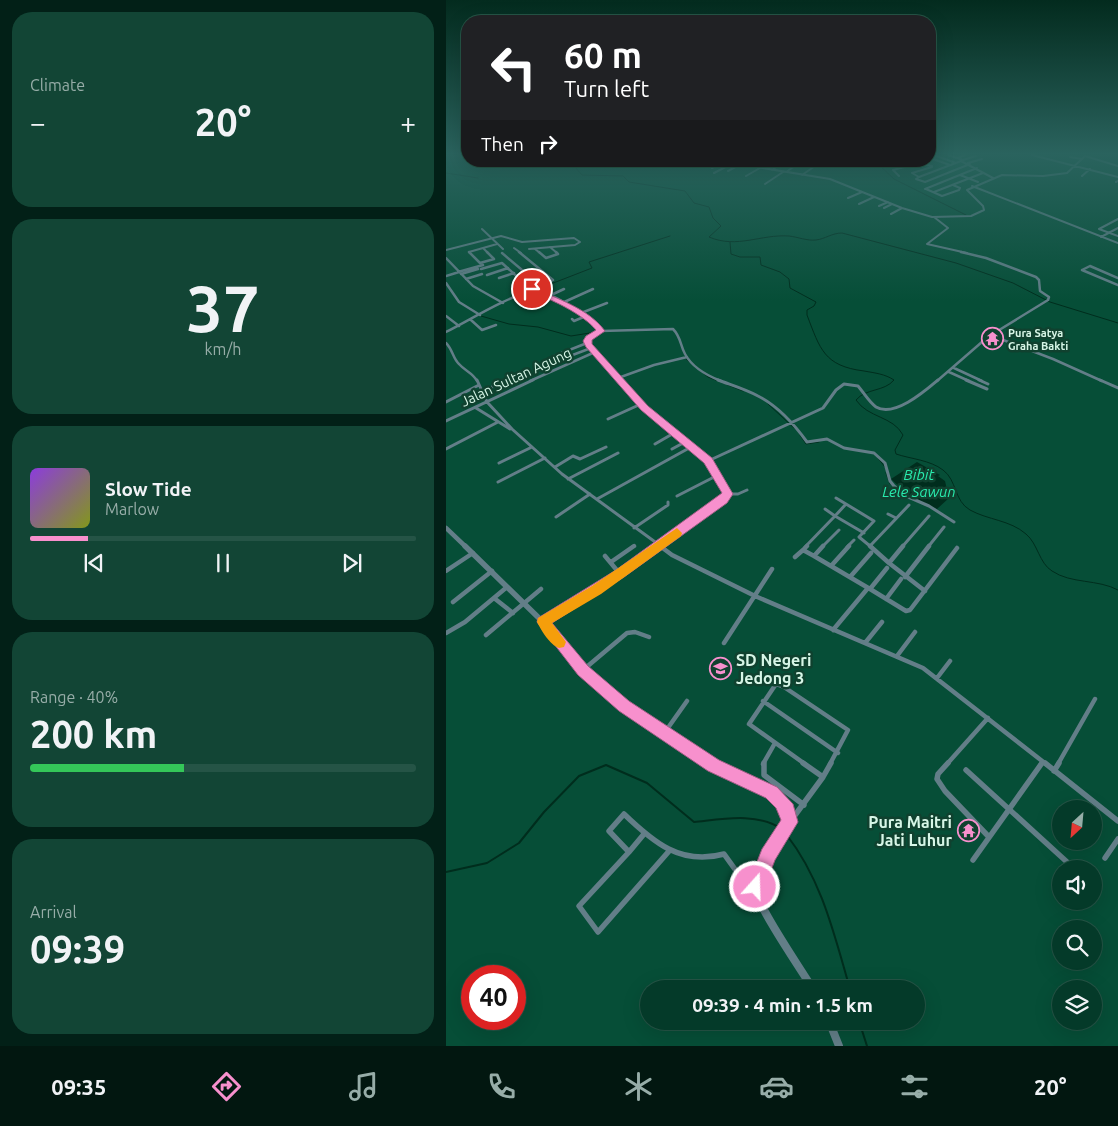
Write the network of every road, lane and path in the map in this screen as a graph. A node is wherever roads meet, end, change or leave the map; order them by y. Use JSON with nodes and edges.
{"nodes":[{"id":1,"x":884,"y":204,"type":"edge"},
{"id":2,"x":892,"y":204,"type":"joint"},
{"id":3,"x":981,"y":204,"type":"edge"},
{"id":4,"x":1017,"y":204,"type":"edge"},
{"id":5,"x":880,"y":206,"type":"dead end"},
{"id":6,"x":884,"y":208,"type":"dead end"},
{"id":7,"x":902,"y":208,"type":"junction"},
{"id":8,"x":891,"y":214,"type":"dead end"},
{"id":9,"x":934,"y":217,"type":"junction"},
{"id":10,"x":1118,"y":219,"type":"edge"},
{"id":11,"x":1118,"y":228,"type":"edge"},
{"id":12,"x":482,"y":229,"type":"dead end"},
{"id":13,"x":1109,"y":233,"type":"junction"},
{"id":14,"x":1118,"y":236,"type":"edge"},
{"id":15,"x":1101,"y":237,"type":"junction"},
{"id":16,"x":490,"y":238,"type":"junction"},
{"id":17,"x":1118,"y":243,"type":"edge"},
{"id":18,"x":497,"y":244,"type":"junction"},
{"id":19,"x":566,"y":246,"type":"junction"},
{"id":20,"x":550,"y":247,"type":"junction"},
{"id":21,"x":484,"y":248,"type":"junction"},
{"id":22,"x":514,"y":248,"type":"dead end"},
{"id":23,"x":503,"y":249,"type":"dead end"},
{"id":24,"x":529,"y":249,"type":"dead end"},
{"id":25,"x":535,"y":249,"type":"junction"},
{"id":26,"x":571,"y":250,"type":"dead end"},
{"id":27,"x":446,"y":251,"type":"edge"},
{"id":28,"x":502,"y":254,"type":"dead end"},
{"id":29,"x":446,"y":259,"type":"edge"},
{"id":30,"x":498,"y":260,"type":"dead end"},
{"id":31,"x":508,"y":268,"type":"junction"},
{"id":32,"x":459,"y":272,"type":"junction"},
{"id":33,"x":514,"y":273,"type":"junction"},
{"id":34,"x":482,"y":274,"type":"dead end"},
{"id":35,"x":486,"y":275,"type":"dead end"},
{"id":36,"x":446,"y":276,"type":"edge"},
{"id":37,"x":499,"y":278,"type":"dead end"},
{"id":38,"x":1118,"y":278,"type":"edge"},
{"id":39,"x":466,"y":279,"type":"junction"},
{"id":40,"x":446,"y":283,"type":"edge"},
{"id":41,"x":1118,"y":285,"type":"edge"},
{"id":42,"x":541,"y":286,"type":"junction"},
{"id":43,"x":564,"y":289,"type":"dead end"},
{"id":44,"x":594,"y":289,"type":"dead end"},
{"id":45,"x":533,"y":291,"type":"junction"},
{"id":46,"x":549,"y":296,"type":"junction"},
{"id":47,"x":503,"y":303,"type":"junction"},
{"id":48,"x":562,"y":303,"type":"junction"},
{"id":49,"x":607,"y":303,"type":"dead end"},
{"id":50,"x":581,"y":313,"type":"junction"},
{"id":51,"x":480,"y":315,"type":"junction"},
{"id":52,"x":446,"y":316,"type":"edge"},
{"id":53,"x":586,"y":316,"type":"junction"},
{"id":54,"x":471,"y":320,"type":"junction"},
{"id":55,"x":573,"y":320,"type":"joint"},
{"id":56,"x":570,"y":323,"type":"dead end"},
{"id":57,"x":496,"y":325,"type":"dead end"},
{"id":58,"x":458,"y":326,"type":"junction"},
{"id":59,"x":601,"y":331,"type":"junction"},
{"id":60,"x":446,"y":332,"type":"edge"},
{"id":61,"x":991,"y":335,"type":"junction"},
{"id":62,"x":446,"y":343,"type":"edge"},
{"id":63,"x":587,"y":343,"type":"junction"},
{"id":64,"x":591,"y":348,"type":"junction"},
{"id":65,"x":595,"y":352,"type":"junction"},
{"id":66,"x":554,"y":356,"type":"dead end"},
{"id":67,"x":570,"y":356,"type":"dead end"},
{"id":68,"x":687,"y":358,"type":"junction"},
{"id":69,"x":954,"y":368,"type":"junction"},
{"id":70,"x":949,"y":372,"type":"junction"},
{"id":71,"x":618,"y":378,"type":"junction"},
{"id":72,"x":496,"y":384,"type":"dead end"},
{"id":73,"x":988,"y":384,"type":"dead end"},
{"id":74,"x":479,"y":385,"type":"junction"},
{"id":75,"x":1118,"y":388,"type":"edge"},
{"id":76,"x":987,"y":389,"type":"dead end"},
{"id":77,"x":482,"y":396,"type":"junction"},
{"id":78,"x":446,"y":402,"type":"edge"},
{"id":79,"x":487,"y":402,"type":"junction"},
{"id":80,"x":641,"y":404,"type":"junction"},
{"id":81,"x":475,"y":408,"type":"junction"},
{"id":82,"x":608,"y":419,"type":"dead end"},
{"id":83,"x":446,"y":421,"type":"edge"},
{"id":84,"x":498,"y":422,"type":"junction"},
{"id":85,"x":790,"y":424,"type":"junction"},
{"id":86,"x":512,"y":430,"type":"junction"},
{"id":87,"x":674,"y":433,"type":"junction"},
{"id":88,"x":685,"y":442,"type":"junction"},
{"id":89,"x":655,"y":444,"type":"dead end"},
{"id":90,"x":532,"y":447,"type":"junction"},
{"id":91,"x":606,"y":447,"type":"dead end"},
{"id":92,"x":691,"y":447,"type":"junction"},
{"id":93,"x":446,"y":448,"type":"edge"},
{"id":94,"x":672,"y":449,"type":"dead end"},
{"id":95,"x":618,"y":453,"type":"dead end"},
{"id":96,"x":545,"y":458,"type":"junction"},
{"id":97,"x":708,"y":461,"type":"junction"},
{"id":98,"x":499,"y":463,"type":"dead end"},
{"id":99,"x":555,"y":468,"type":"junction"},
{"id":100,"x":718,"y":475,"type":"junction"},
{"id":101,"x":568,"y":479,"type":"junction"},
{"id":102,"x":498,"y":482,"type":"dead end"},
{"id":103,"x":747,"y":490,"type":"dead end"},
{"id":104,"x":590,"y":494,"type":"junction"},
{"id":105,"x":728,"y":494,"type":"junction"},
{"id":106,"x":677,"y":496,"type":"dead end"},
{"id":107,"x":836,"y":498,"type":"dead end"},
{"id":108,"x":597,"y":499,"type":"junction"},
{"id":109,"x":668,"y":502,"type":"dead end"},
{"id":110,"x":846,"y":504,"type":"junction"},
{"id":111,"x":909,"y":505,"type":"dead end"},
{"id":112,"x":825,"y":509,"type":"dead end"},
{"id":113,"x":888,"y":514,"type":"dead end"},
{"id":114,"x":836,"y":516,"type":"junction"},
{"id":115,"x":928,"y":516,"type":"dead end"},
{"id":116,"x":556,"y":517,"type":"dead end"},
{"id":117,"x":896,"y":518,"type":"junction"},
{"id":118,"x":954,"y":522,"type":"dead end"},
{"id":119,"x":944,"y":527,"type":"dead end"},
{"id":120,"x":446,"y":528,"type":"edge"},
{"id":121,"x":634,"y":528,"type":"junction"},
{"id":122,"x":839,"y":530,"type":"dead end"},
{"id":123,"x":864,"y":532,"type":"junction"},
{"id":124,"x":854,"y":540,"type":"dead end"},
{"id":125,"x":634,"y":546,"type":"dead end"},
{"id":126,"x":660,"y":546,"type":"junction"},
{"id":127,"x":870,"y":546,"type":"junction"},
{"id":128,"x":957,"y":548,"type":"dead end"},
{"id":129,"x":803,"y":550,"type":"junction"},
{"id":130,"x":473,"y":553,"type":"junction"},
{"id":131,"x":871,"y":553,"type":"dead end"},
{"id":132,"x":605,"y":556,"type":"dead end"},
{"id":133,"x":814,"y":556,"type":"junction"},
{"id":134,"x":795,"y":557,"type":"dead end"},
{"id":135,"x":611,"y":562,"type":"junction"},
{"id":136,"x":889,"y":563,"type":"junction"},
{"id":137,"x":831,"y":566,"type":"junction"},
{"id":138,"x":887,"y":568,"type":"dead end"},
{"id":139,"x":772,"y":569,"type":"dead end"},
{"id":140,"x":446,"y":571,"type":"edge"},
{"id":141,"x":492,"y":571,"type":"junction"},
{"id":142,"x":620,"y":574,"type":"junction"},
{"id":143,"x":850,"y":577,"type":"junction"},
{"id":144,"x":903,"y":578,"type":"junction"},
{"id":145,"x":507,"y":587,"type":"junction"},
{"id":146,"x":869,"y":588,"type":"junction"},
{"id":147,"x":541,"y":590,"type":"dead end"},
{"id":148,"x":925,"y":591,"type":"junction"},
{"id":149,"x":755,"y":596,"type":"junction"},
{"id":150,"x":494,"y":598,"type":"junction"},
{"id":151,"x":886,"y":599,"type":"junction"},
{"id":152,"x":452,"y":602,"type":"dead end"},
{"id":153,"x":523,"y":604,"type":"junction"},
{"id":154,"x":513,"y":613,"type":"junction"},
{"id":155,"x":543,"y":622,"type":"junction"},
{"id":156,"x":882,"y":622,"type":"dead end"},
{"id":157,"x":833,"y":630,"type":"junction"},
{"id":158,"x":915,"y":632,"type":"dead end"},
{"id":159,"x":446,"y":633,"type":"edge"},
{"id":160,"x":486,"y":634,"type":"dead end"},
{"id":161,"x":650,"y":637,"type":"dead end"},
{"id":162,"x":724,"y":643,"type":"dead end"},
{"id":163,"x":865,"y":643,"type":"junction"},
{"id":164,"x":897,"y":656,"type":"junction"},
{"id":165,"x":950,"y":661,"type":"dead end"},
{"id":166,"x":583,"y":670,"type":"junction"},
{"id":167,"x":937,"y":678,"type":"junction"},
{"id":168,"x":1095,"y":699,"type":"dead end"},
{"id":169,"x":687,"y":701,"type":"dead end"},
{"id":170,"x":763,"y":701,"type":"junction"},
{"id":171,"x":988,"y":718,"type":"junction"},
{"id":172,"x":665,"y":732,"type":"junction"},
{"id":173,"x":775,"y":743,"type":"junction"},
{"id":174,"x":838,"y":753,"type":"junction"},
{"id":175,"x":1043,"y":762,"type":"junction"},
{"id":176,"x":966,"y":770,"type":"dead end"},
{"id":177,"x":1054,"y":771,"type":"junction"},
{"id":178,"x":823,"y":777,"type":"junction"},
{"id":179,"x":804,"y":805,"type":"junction"},
{"id":180,"x":1008,"y":810,"type":"junction"},
{"id":181,"x":1118,"y":821,"type":"edge"},
{"id":182,"x":788,"y":825,"type":"junction"},
{"id":183,"x":644,"y":834,"type":"junction"},
{"id":184,"x":989,"y":837,"type":"junction"},
{"id":185,"x":1118,"y":839,"type":"edge"},
{"id":186,"x":670,"y":850,"type":"junction"},
{"id":187,"x":629,"y":852,"type":"junction"},
{"id":188,"x":1106,"y":858,"type":"dead end"},
{"id":189,"x":973,"y":860,"type":"dead end"},
{"id":190,"x":1065,"y":860,"type":"edge"},
{"id":191,"x":742,"y":879,"type":"dead end"},
{"id":192,"x":807,"y":980,"type":"edge"},
{"id":193,"x":833,"y":1030,"type":"edge"},
{"id":194,"x":839,"y":1046,"type":"edge"}],
"edges":[{"from":1,"to":5,"type":"street"},
{"from":2,"to":6,"type":"street"},
{"from":2,"to":7,"type":"street"},
{"from":3,"to":9,"type":"street"},
{"from":4,"to":15,"type":"street"},
{"from":7,"to":8,"type":"street"},
{"from":7,"to":9,"type":"street"},
{"from":9,"to":61,"type":"street"},
{"from":10,"to":13,"type":"street"},
{"from":11,"to":13,"type":"street"},
{"from":12,"to":16,"type":"street"},
{"from":13,"to":14,"type":"street"},
{"from":13,"to":15,"type":"street"},
{"from":15,"to":17,"type":"street"},
{"from":16,"to":18,"type":"street"},
{"from":16,"to":19,"type":"street"},
{"from":16,"to":27,"type":"street"},
{"from":18,"to":21,"type":"street"},
{"from":18,"to":23,"type":"street"},
{"from":19,"to":20,"type":"street"},
{"from":19,"to":26,"type":"street"},
{"from":20,"to":25,"type":"street"},
{"from":20,"to":25,"type":"street"},
{"from":21,"to":21,"type":"street"},
{"from":22,"to":42,"type":"street"},
{"from":24,"to":25,"type":"street"},
{"from":28,"to":42,"type":"street"},
{"from":29,"to":32,"type":"street"},
{"from":30,"to":32,"type":"street"},
{"from":31,"to":32,"type":"street"},
{"from":31,"to":33,"type":"street"},
{"from":31,"to":35,"type":"street"},
{"from":32,"to":36,"type":"street"},
{"from":32,"to":39,"type":"street"},
{"from":33,"to":37,"type":"street"},
{"from":33,"to":45,"type":"street"},
{"from":34,"to":39,"type":"street"},
{"from":38,"to":41,"type":"street"},
{"from":39,"to":47,"type":"street"},
{"from":40,"to":51,"type":"street"},
{"from":42,"to":45,"type":"street"},
{"from":43,"to":46,"type":"street"},
{"from":44,"to":48,"type":"street"},
{"from":45,"to":46,"type":"street"},
{"from":45,"to":47,"type":"street"},
{"from":46,"to":48,"type":"street"},
{"from":47,"to":51,"type":"street"},
{"from":48,"to":50,"type":"street"},
{"from":49,"to":50,"type":"street"},
{"from":50,"to":53,"type":"street"},
{"from":51,"to":54,"type":"street"},
{"from":52,"to":58,"type":"street"},
{"from":53,"to":55,"type":"street"},
{"from":53,"to":59,"type":"street"},
{"from":54,"to":57,"type":"street"},
{"from":54,"to":58,"type":"street"},
{"from":55,"to":56,"type":"street"},
{"from":58,"to":60,"type":"street"},
{"from":59,"to":63,"type":"street"},
{"from":59,"to":68,"type":"street"},
{"from":61,"to":69,"type":"street"},
{"from":61,"to":75,"type":"street"},
{"from":62,"to":74,"type":"street"},
{"from":63,"to":64,"type":"street"},
{"from":63,"to":66,"type":"street"},
{"from":64,"to":65,"type":"street"},
{"from":64,"to":67,"type":"street"},
{"from":65,"to":71,"type":"street"},
{"from":65,"to":79,"type":"street","name":"Jalan Sultan Agung"},
{"from":68,"to":71,"type":"street"},
{"from":68,"to":85,"type":"street"},
{"from":69,"to":70,"type":"street"},
{"from":69,"to":73,"type":"street"},
{"from":70,"to":76,"type":"street"},
{"from":70,"to":85,"type":"street"},
{"from":71,"to":80,"type":"street"},
{"from":72,"to":77,"type":"street"},
{"from":74,"to":77,"type":"street"},
{"from":74,"to":78,"type":"street"},
{"from":77,"to":79,"type":"street"},
{"from":79,"to":81,"type":"street","name":"Jalan Sultan Agung"},
{"from":79,"to":86,"type":"street"},
{"from":80,"to":82,"type":"street"},
{"from":80,"to":87,"type":"street"},
{"from":81,"to":83,"type":"street","name":"Jalan Sultan Agung"},
{"from":81,"to":84,"type":"street"},
{"from":84,"to":86,"type":"street"},
{"from":84,"to":93,"type":"street"},
{"from":85,"to":97,"type":"street"},
{"from":85,"to":118,"type":"street"},
{"from":86,"to":90,"type":"street"},
{"from":87,"to":88,"type":"street"},
{"from":87,"to":89,"type":"street"},
{"from":88,"to":92,"type":"street"},
{"from":88,"to":94,"type":"street"},
{"from":90,"to":96,"type":"street"},
{"from":90,"to":98,"type":"street"},
{"from":91,"to":99,"type":"street"},
{"from":92,"to":97,"type":"street"},
{"from":92,"to":108,"type":"street"},
{"from":95,"to":101,"type":"street"},
{"from":96,"to":99,"type":"street"},
{"from":96,"to":102,"type":"street"},
{"from":97,"to":100,"type":"street"},
{"from":99,"to":101,"type":"street"},
{"from":100,"to":105,"type":"street"},
{"from":100,"to":106,"type":"street"},
{"from":101,"to":104,"type":"street"},
{"from":103,"to":105,"type":"street"},
{"from":104,"to":108,"type":"street"},
{"from":104,"to":116,"type":"street"},
{"from":105,"to":126,"type":"street"},
{"from":107,"to":110,"type":"street"},
{"from":108,"to":121,"type":"street"},
{"from":109,"to":121,"type":"street"},
{"from":110,"to":114,"type":"street"},
{"from":110,"to":123,"type":"street"},
{"from":111,"to":117,"type":"street"},
{"from":112,"to":114,"type":"street"},
{"from":113,"to":117,"type":"street"},
{"from":114,"to":123,"type":"street"},
{"from":114,"to":129,"type":"street"},
{"from":115,"to":136,"type":"street"},
{"from":117,"to":127,"type":"street"},
{"from":119,"to":144,"type":"street"},
{"from":120,"to":130,"type":"street"},
{"from":121,"to":126,"type":"street"},
{"from":122,"to":133,"type":"street"},
{"from":123,"to":127,"type":"street"},
{"from":124,"to":137,"type":"street"},
{"from":125,"to":135,"type":"street"},
{"from":126,"to":142,"type":"street"},
{"from":126,"to":149,"type":"street"},
{"from":127,"to":136,"type":"street"},
{"from":128,"to":148,"type":"street"},
{"from":129,"to":133,"type":"street"},
{"from":129,"to":134,"type":"street"},
{"from":130,"to":140,"type":"street"},
{"from":130,"to":141,"type":"street"},
{"from":131,"to":143,"type":"street"},
{"from":132,"to":135,"type":"street"},
{"from":133,"to":137,"type":"street"},
{"from":135,"to":142,"type":"street"},
{"from":136,"to":144,"type":"street"},
{"from":137,"to":143,"type":"street"},
{"from":138,"to":146,"type":"street"},
{"from":139,"to":149,"type":"street"},
{"from":141,"to":145,"type":"street"},
{"from":141,"to":152,"type":"street"},
{"from":142,"to":155,"type":"street"},
{"from":143,"to":146,"type":"street"},
{"from":144,"to":148,"type":"street"},
{"from":144,"to":151,"type":"street"},
{"from":145,"to":150,"type":"street"},
{"from":145,"to":153,"type":"street"},
{"from":146,"to":151,"type":"street"},
{"from":146,"to":157,"type":"street"},
{"from":147,"to":153,"type":"street"},
{"from":148,"to":151,"type":"street"},
{"from":149,"to":157,"type":"street"},
{"from":149,"to":162,"type":"street"},
{"from":150,"to":154,"type":"street"},
{"from":150,"to":159,"type":"street"},
{"from":153,"to":154,"type":"street"},
{"from":153,"to":155,"type":"street"},
{"from":154,"to":160,"type":"street"},
{"from":155,"to":166,"type":"street"},
{"from":156,"to":163,"type":"street"},
{"from":157,"to":163,"type":"street"},
{"from":158,"to":164,"type":"street"},
{"from":161,"to":166,"type":"street"},
{"from":163,"to":164,"type":"street"},
{"from":164,"to":167,"type":"street"},
{"from":165,"to":167,"type":"street"},
{"from":166,"to":172,"type":"street"},
{"from":167,"to":171,"type":"street"},
{"from":168,"to":177,"type":"street"},
{"from":169,"to":172,"type":"street"},
{"from":170,"to":173,"type":"street"},
{"from":170,"to":174,"type":"street"},
{"from":170,"to":174,"type":"street"},
{"from":171,"to":175,"type":"street"},
{"from":171,"to":184,"type":"street"},
{"from":172,"to":182,"type":"street"},
{"from":173,"to":178,"type":"street"},
{"from":173,"to":179,"type":"street"},
{"from":174,"to":178,"type":"street"},
{"from":175,"to":177,"type":"street"},
{"from":175,"to":180,"type":"street"},
{"from":176,"to":180,"type":"street"},
{"from":177,"to":181,"type":"street"},
{"from":178,"to":179,"type":"street"},
{"from":179,"to":182,"type":"street"},
{"from":180,"to":184,"type":"street"},
{"from":180,"to":190,"type":"street"},
{"from":182,"to":192,"type":"street"},
{"from":183,"to":186,"type":"street"},
{"from":183,"to":187,"type":"street"},
{"from":183,"to":187,"type":"street"},
{"from":184,"to":189,"type":"street"},
{"from":185,"to":188,"type":"street"},
{"from":186,"to":187,"type":"street"},
{"from":186,"to":191,"type":"street"},
{"from":193,"to":194,"type":"street"}]}
